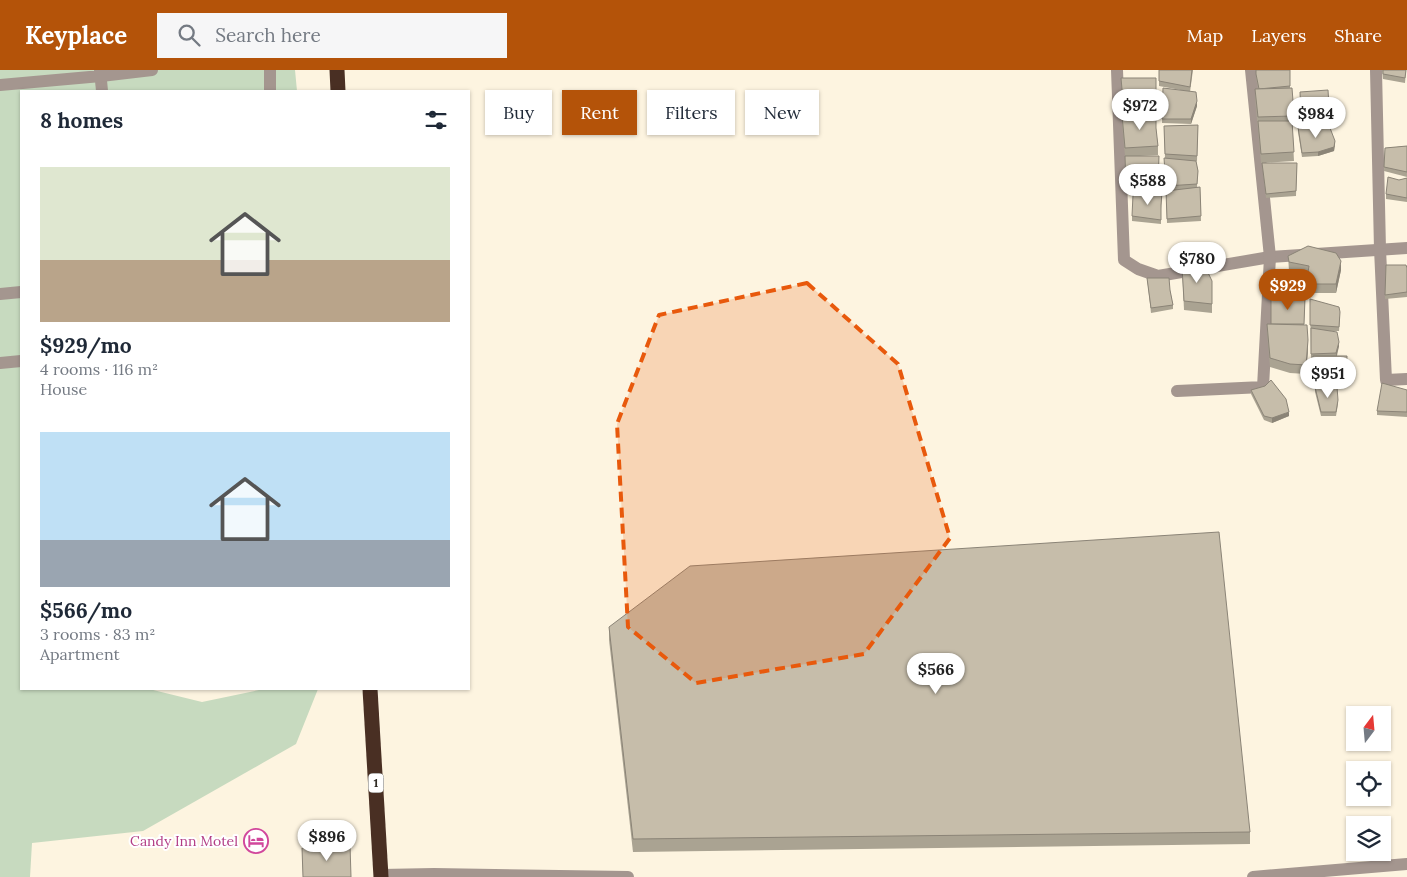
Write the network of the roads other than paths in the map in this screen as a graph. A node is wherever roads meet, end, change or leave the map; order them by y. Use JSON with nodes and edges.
{"nodes":[{"id":1,"x":152,"y":70,"type":"edge"},
{"id":2,"x":270,"y":70,"type":"edge"},
{"id":3,"x":337,"y":70,"type":"edge"},
{"id":4,"x":1117,"y":70,"type":"edge"},
{"id":5,"x":1251,"y":70,"type":"edge"},
{"id":6,"x":1376,"y":70,"type":"edge"},
{"id":7,"x":101,"y":73,"type":"edge"},
{"id":8,"x":0,"y":85,"type":"edge"},
{"id":9,"x":102,"y":90,"type":"edge"},
{"id":10,"x":270,"y":90,"type":"edge"},
{"id":11,"x":338,"y":90,"type":"edge"},
{"id":12,"x":1407,"y":248,"type":"edge"},
{"id":13,"x":1380,"y":249,"type":"junction"},
{"id":14,"x":1270,"y":257,"type":"junction"},
{"id":15,"x":20,"y":292,"type":"edge"},
{"id":16,"x":0,"y":294,"type":"edge"},
{"id":17,"x":20,"y":361,"type":"edge"},
{"id":18,"x":0,"y":363,"type":"edge"},
{"id":19,"x":1407,"y":379,"type":"edge"},
{"id":20,"x":1178,"y":391,"type":"dead end"},
{"id":21,"x":370,"y":690,"type":"edge"},
{"id":22,"x":1407,"y":864,"type":"edge"},
{"id":23,"x":381,"y":876,"type":"edge"},
{"id":24,"x":628,"y":877,"type":"edge"},
{"id":25,"x":1253,"y":877,"type":"edge"}],
"edges":[{"from":1,"to":7,"type":"street"},
{"from":2,"to":10,"type":"street"},
{"from":3,"to":11,"type":"highway"},
{"from":4,"to":14,"type":"street"},
{"from":5,"to":14,"type":"street"},
{"from":6,"to":13,"type":"street"},
{"from":7,"to":8,"type":"street"},
{"from":7,"to":9,"type":"street"},
{"from":12,"to":13,"type":"street"},
{"from":13,"to":14,"type":"street"},
{"from":13,"to":19,"type":"street"},
{"from":14,"to":20,"type":"street"},
{"from":15,"to":16,"type":"street"},
{"from":17,"to":18,"type":"street"},
{"from":21,"to":23,"type":"highway","number":"1"},
{"from":22,"to":25,"type":"street"},
{"from":23,"to":24,"type":"street"}]}
